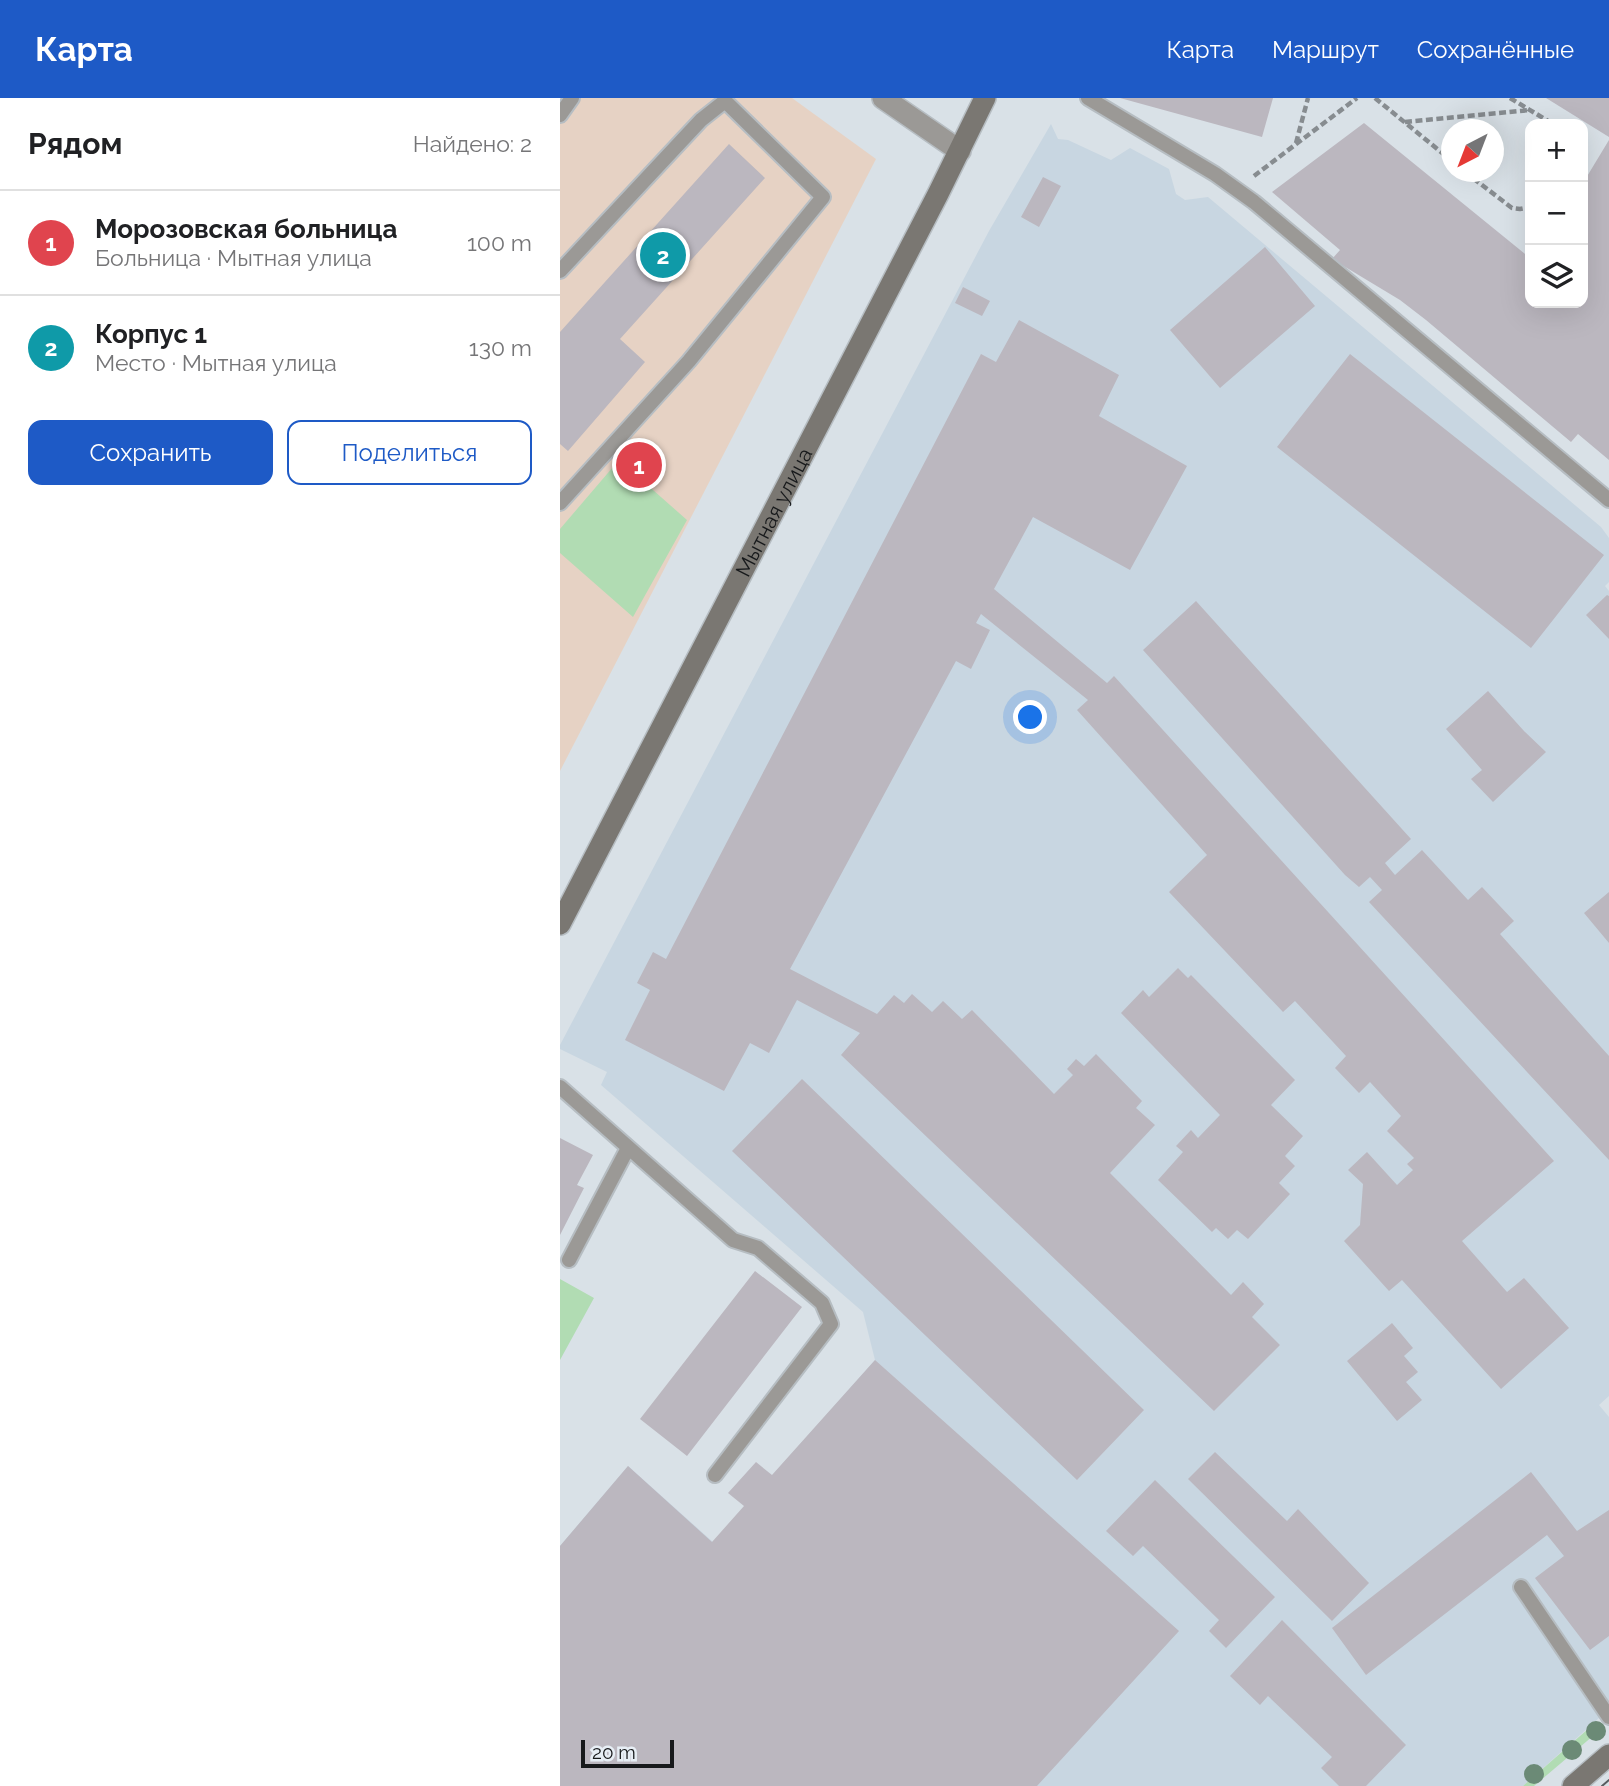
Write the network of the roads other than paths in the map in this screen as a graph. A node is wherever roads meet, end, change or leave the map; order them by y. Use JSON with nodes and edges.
{"nodes":[{"id":1,"x":572,"y":98,"type":"edge"},
{"id":2,"x":883,"y":98,"type":"edge"},
{"id":3,"x":985,"y":98,"type":"edge"},
{"id":4,"x":1088,"y":98,"type":"edge"},
{"id":5,"x":560,"y":115,"type":"edge"},
{"id":6,"x":960,"y":151,"type":"junction"},
{"id":7,"x":560,"y":271,"type":"edge"},
{"id":8,"x":1609,"y":500,"type":"edge"},
{"id":9,"x":560,"y":503,"type":"edge"},
{"id":10,"x":560,"y":924,"type":"edge"},
{"id":11,"x":560,"y":1087,"type":"edge"},
{"id":12,"x":628,"y":1148,"type":"junction"},
{"id":13,"x":569,"y":1259,"type":"dead end"},
{"id":14,"x":715,"y":1475,"type":"dead end"},
{"id":15,"x":1521,"y":1587,"type":"dead end"},
{"id":16,"x":1609,"y":1717,"type":"edge"},
{"id":17,"x":1609,"y":1755,"type":"edge"},
{"id":18,"x":1573,"y":1786,"type":"edge"}],
"edges":[{"from":1,"to":5,"type":"lane"},
{"from":2,"to":6,"type":"street"},
{"from":3,"to":6,"type":"main road","name":"Мытная улица"},
{"from":4,"to":8,"type":"lane"},
{"from":6,"to":10,"type":"main road","name":"Мытная улица"},
{"from":7,"to":9,"type":"lane"},
{"from":11,"to":12,"type":"lane"},
{"from":12,"to":13,"type":"lane"},
{"from":12,"to":14,"type":"lane"},
{"from":15,"to":16,"type":"lane"},
{"from":17,"to":18,"type":"main road"}]}
